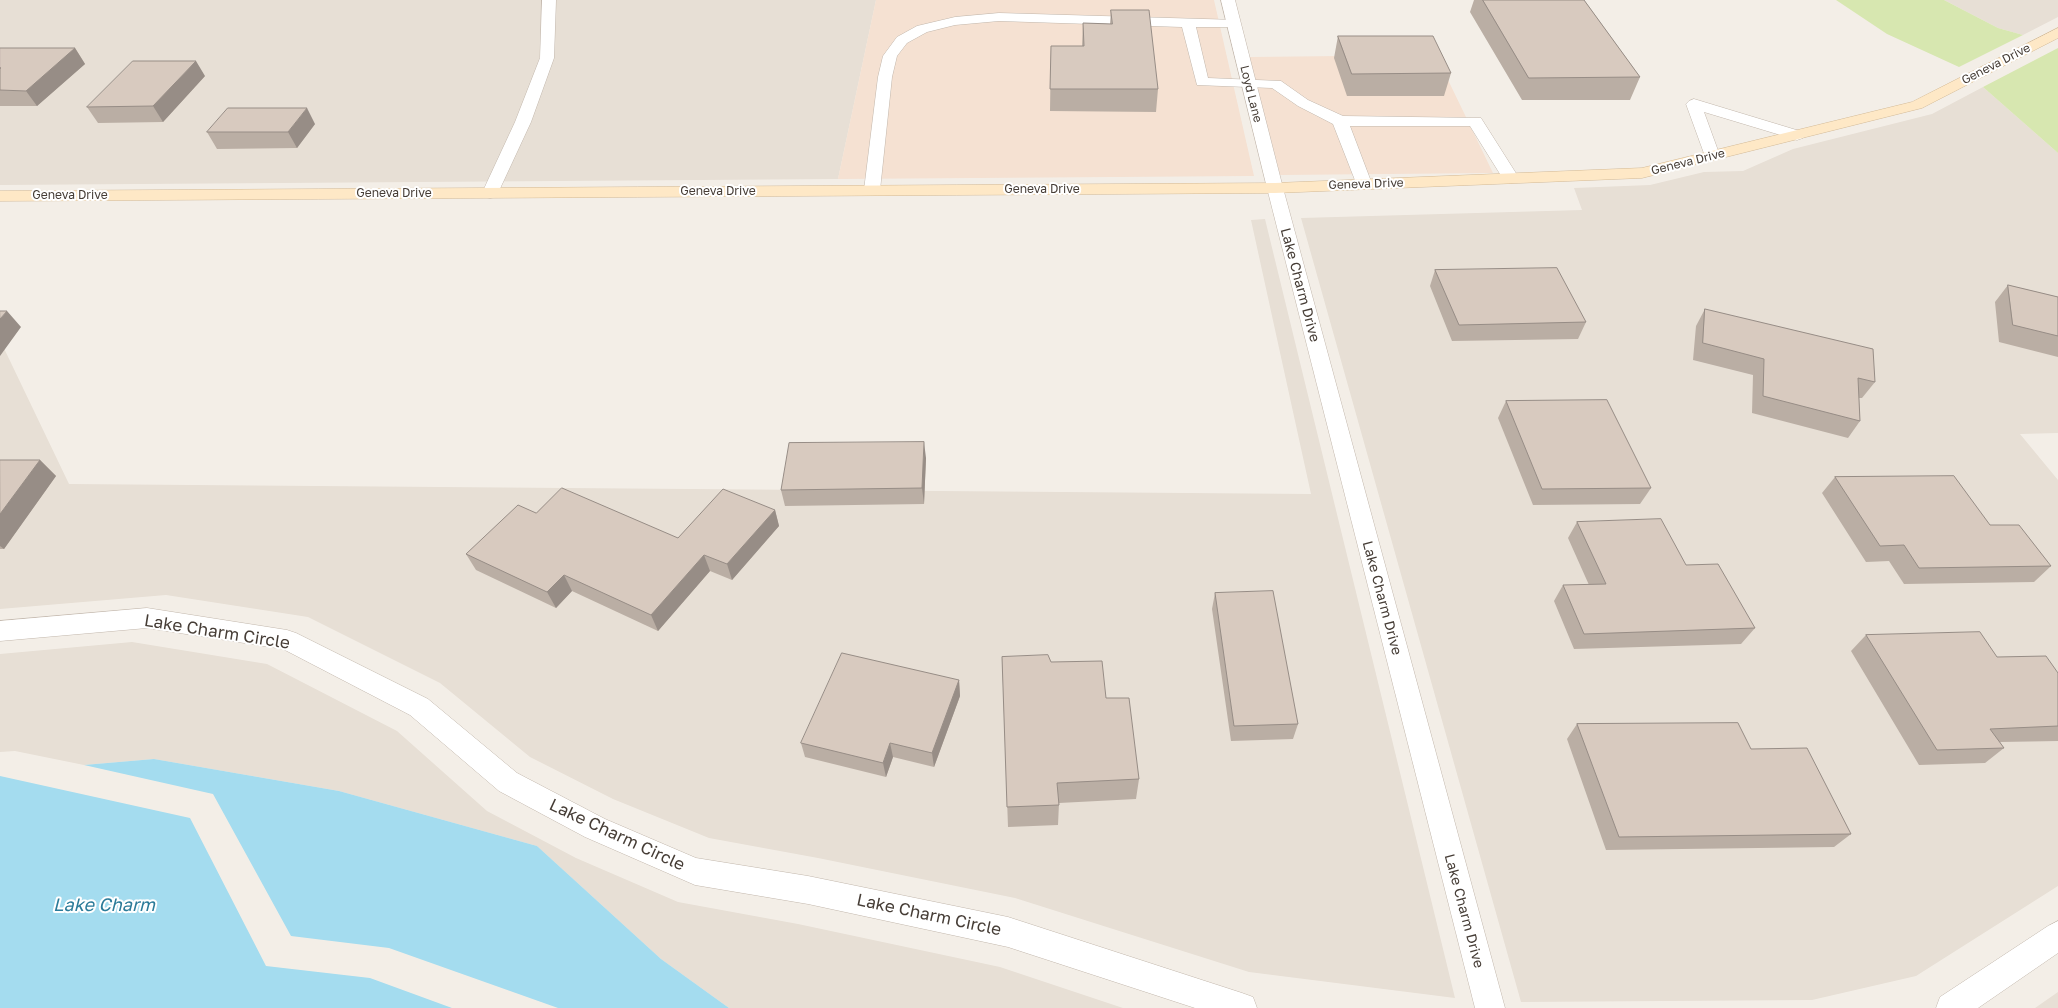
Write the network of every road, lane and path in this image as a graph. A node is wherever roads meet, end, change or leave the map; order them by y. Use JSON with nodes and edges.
{"nodes":[{"id":1,"x":549,"y":0,"type":"edge"},
{"id":2,"x":1228,"y":0,"type":"edge"},
{"id":3,"x":1188,"y":23,"type":"junction"},
{"id":4,"x":1234,"y":23,"type":"junction"},
{"id":5,"x":2058,"y":32,"type":"edge"},
{"id":6,"x":1248,"y":83,"type":"junction"},
{"id":7,"x":1340,"y":121,"type":"junction"},
{"id":8,"x":1797,"y":135,"type":"junction"},
{"id":9,"x":1712,"y":156,"type":"junction"},
{"id":10,"x":1512,"y":178,"type":"junction"},
{"id":11,"x":1364,"y":184,"type":"junction"},
{"id":12,"x":1275,"y":188,"type":"junction"},
{"id":13,"x":872,"y":190,"type":"junction"},
{"id":14,"x":490,"y":193,"type":"junction"},
{"id":15,"x":0,"y":196,"type":"edge"},
{"id":16,"x":0,"y":631,"type":"edge"},
{"id":17,"x":2058,"y":936,"type":"edge"},
{"id":18,"x":1242,"y":1008,"type":"edge"},
{"id":19,"x":1490,"y":1008,"type":"edge"},
{"id":20,"x":1951,"y":1008,"type":"edge"}],
"edges":[{"from":1,"to":14,"type":"street"},
{"from":2,"to":4,"type":"street","name":"Loyd Lane"},
{"from":3,"to":4,"type":"street"},
{"from":3,"to":6,"type":"street"},
{"from":3,"to":13,"type":"street"},
{"from":4,"to":6,"type":"street","name":"Loyd Lane"},
{"from":5,"to":8,"type":"main road","name":"Geneva Drive"},
{"from":6,"to":7,"type":"street"},
{"from":6,"to":12,"type":"street","name":"Loyd Lane"},
{"from":7,"to":10,"type":"street"},
{"from":7,"to":11,"type":"street"},
{"from":8,"to":9,"type":"main road","name":"Geneva Drive"},
{"from":8,"to":9,"type":"street"},
{"from":9,"to":10,"type":"main road","name":"Geneva Drive"},
{"from":10,"to":11,"type":"main road","name":"Geneva Drive"},
{"from":11,"to":12,"type":"main road","name":"Geneva Drive"},
{"from":12,"to":13,"type":"main road","name":"Geneva Drive"},
{"from":12,"to":19,"type":"street","name":"Lake Charm Drive"},
{"from":13,"to":14,"type":"main road","name":"Geneva Drive"},
{"from":14,"to":15,"type":"main road","name":"Geneva Drive"},
{"from":16,"to":18,"type":"street","name":"Lake Charm Circle"},
{"from":17,"to":20,"type":"street"}]}
